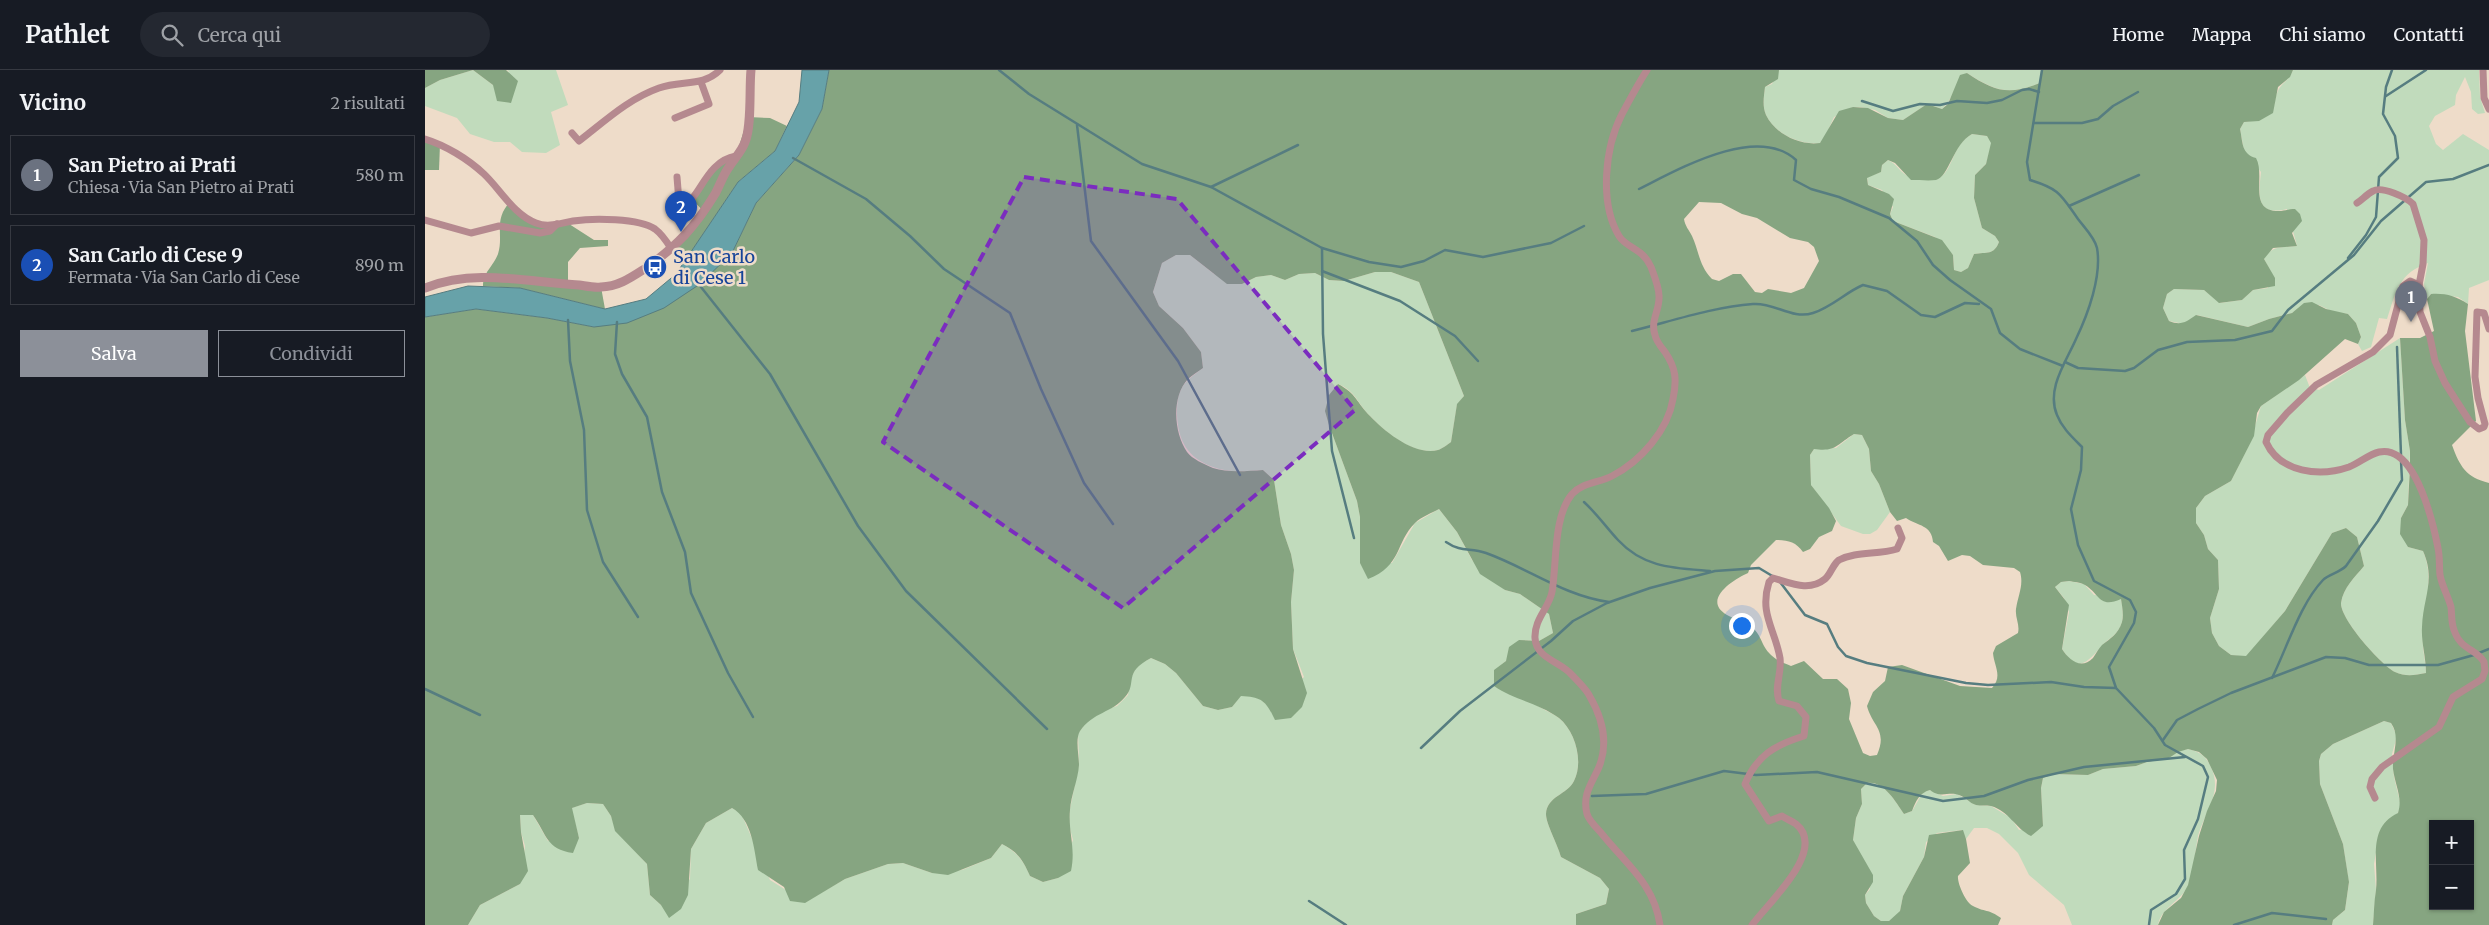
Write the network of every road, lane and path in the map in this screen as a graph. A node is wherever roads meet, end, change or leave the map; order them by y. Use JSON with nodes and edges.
{"nodes":[{"id":1,"x":721,"y":70,"type":"edge"},
{"id":2,"x":751,"y":70,"type":"edge"},
{"id":3,"x":1647,"y":70,"type":"edge"},
{"id":4,"x":2483,"y":70,"type":"edge"},
{"id":5,"x":701,"y":82,"type":"junction"},
{"id":6,"x":2489,"y":109,"type":"edge"},
{"id":7,"x":675,"y":118,"type":"dead end"},
{"id":8,"x":572,"y":133,"type":"dead end"},
{"id":9,"x":425,"y":139,"type":"edge"},
{"id":10,"x":736,"y":156,"type":"junction"},
{"id":11,"x":677,"y":177,"type":"dead end"},
{"id":12,"x":2357,"y":203,"type":"dead end"},
{"id":13,"x":425,"y":220,"type":"edge"},
{"id":14,"x":557,"y":224,"type":"junction"},
{"id":15,"x":672,"y":250,"type":"junction"},
{"id":16,"x":2419,"y":285,"type":"junction"},
{"id":17,"x":425,"y":288,"type":"edge"},
{"id":18,"x":2489,"y":330,"type":"edge"},
{"id":19,"x":1898,"y":528,"type":"dead end"},
{"id":20,"x":2375,"y":798,"type":"dead end"},
{"id":21,"x":1660,"y":925,"type":"edge"},
{"id":22,"x":1752,"y":925,"type":"edge"}],
"edges":[{"from":1,"to":5,"type":"street"},
{"from":2,"to":10,"type":"street"},
{"from":3,"to":21,"type":"street"},
{"from":4,"to":6,"type":"street"},
{"from":5,"to":7,"type":"street"},
{"from":5,"to":8,"type":"street"},
{"from":9,"to":14,"type":"street"},
{"from":10,"to":11,"type":"street"},
{"from":10,"to":15,"type":"street"},
{"from":12,"to":16,"type":"street"},
{"from":13,"to":14,"type":"street"},
{"from":14,"to":15,"type":"street"},
{"from":15,"to":17,"type":"street"},
{"from":16,"to":18,"type":"street"},
{"from":16,"to":20,"type":"street"},
{"from":19,"to":22,"type":"street"}]}
